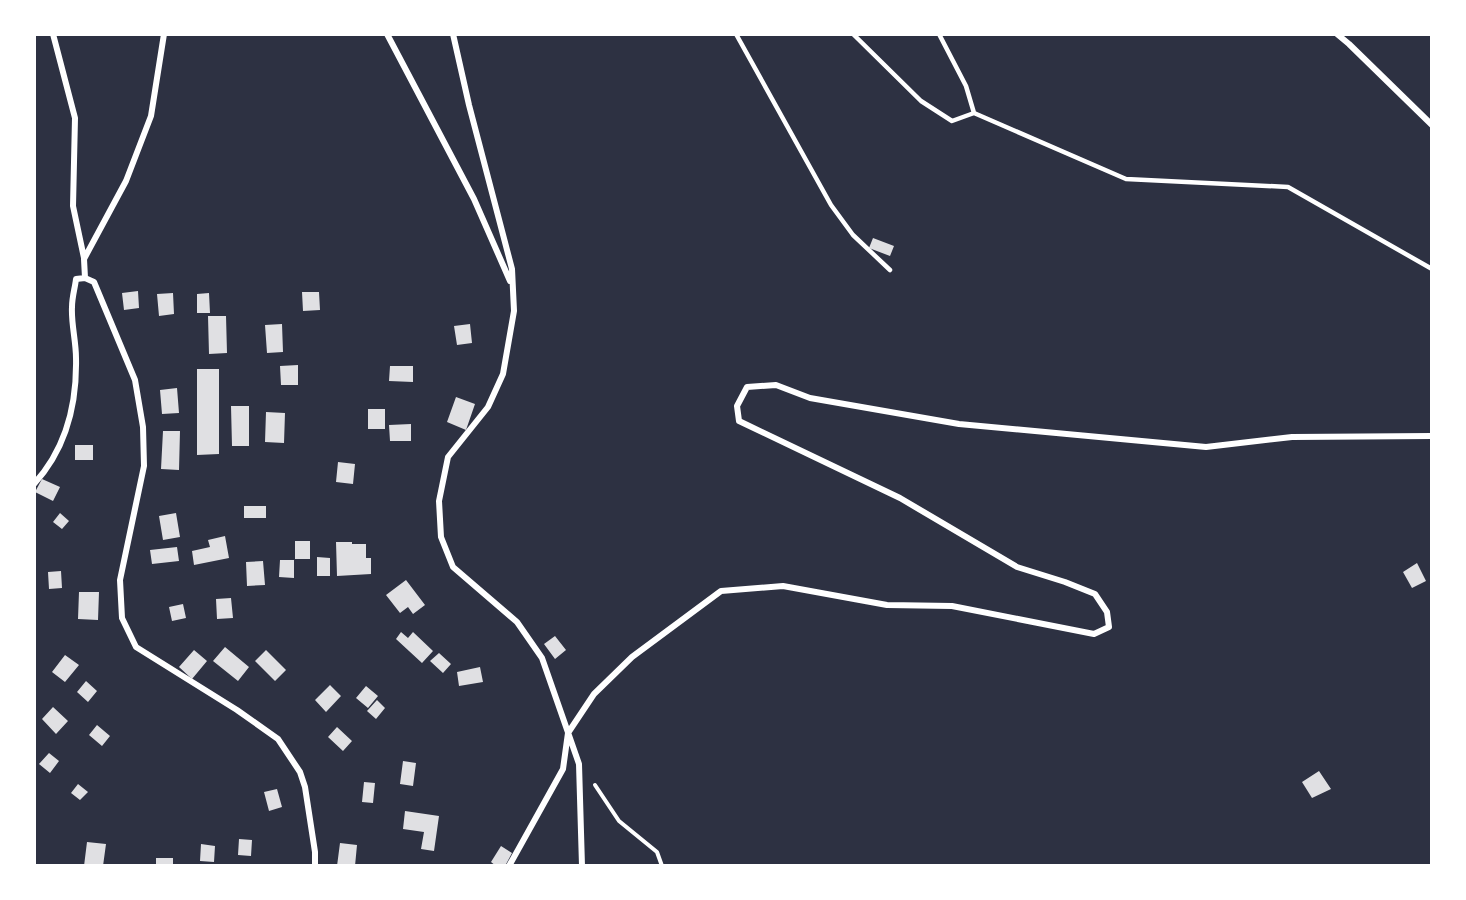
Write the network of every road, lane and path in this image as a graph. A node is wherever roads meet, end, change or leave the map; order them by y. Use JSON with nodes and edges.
{"nodes":[{"id":1,"x":53,"y":34,"type":"edge"},
{"id":2,"x":164,"y":34,"type":"edge"},
{"id":3,"x":387,"y":34,"type":"edge"},
{"id":4,"x":453,"y":34,"type":"edge"},
{"id":5,"x":736,"y":34,"type":"edge"},
{"id":6,"x":853,"y":34,"type":"edge"},
{"id":7,"x":939,"y":34,"type":"edge"},
{"id":8,"x":1337,"y":34,"type":"edge"},
{"id":9,"x":974,"y":113,"type":"junction"},
{"id":10,"x":1431,"y":125,"type":"edge"},
{"id":11,"x":84,"y":258,"type":"junction"},
{"id":12,"x":1431,"y":269,"type":"edge"},
{"id":13,"x":890,"y":270,"type":"dead end"},
{"id":14,"x":85,"y":278,"type":"junction"},
{"id":15,"x":512,"y":286,"type":"junction"},
{"id":16,"x":1431,"y":436,"type":"edge"},
{"id":17,"x":34,"y":484,"type":"edge"},
{"id":18,"x":568,"y":733,"type":"junction"},
{"id":19,"x":579,"y":764,"type":"junction"},
{"id":20,"x":315,"y":866,"type":"edge"},
{"id":21,"x":509,"y":866,"type":"edge"},
{"id":22,"x":582,"y":866,"type":"edge"},
{"id":23,"x":662,"y":866,"type":"edge"}],
"edges":[{"from":1,"to":11,"type":"street"},
{"from":2,"to":11,"type":"street"},
{"from":3,"to":15,"type":"street"},
{"from":4,"to":15,"type":"street"},
{"from":5,"to":13,"type":"lane"},
{"from":6,"to":9,"type":"lane"},
{"from":7,"to":9,"type":"lane"},
{"from":8,"to":10,"type":"street"},
{"from":9,"to":12,"type":"lane"},
{"from":11,"to":14,"type":"street"},
{"from":14,"to":17,"type":"street"},
{"from":14,"to":20,"type":"street"},
{"from":15,"to":18,"type":"street"},
{"from":16,"to":18,"type":"street"},
{"from":18,"to":19,"type":"street"},
{"from":18,"to":21,"type":"street"},
{"from":19,"to":22,"type":"street"},
{"from":19,"to":23,"type":"path"}]}
